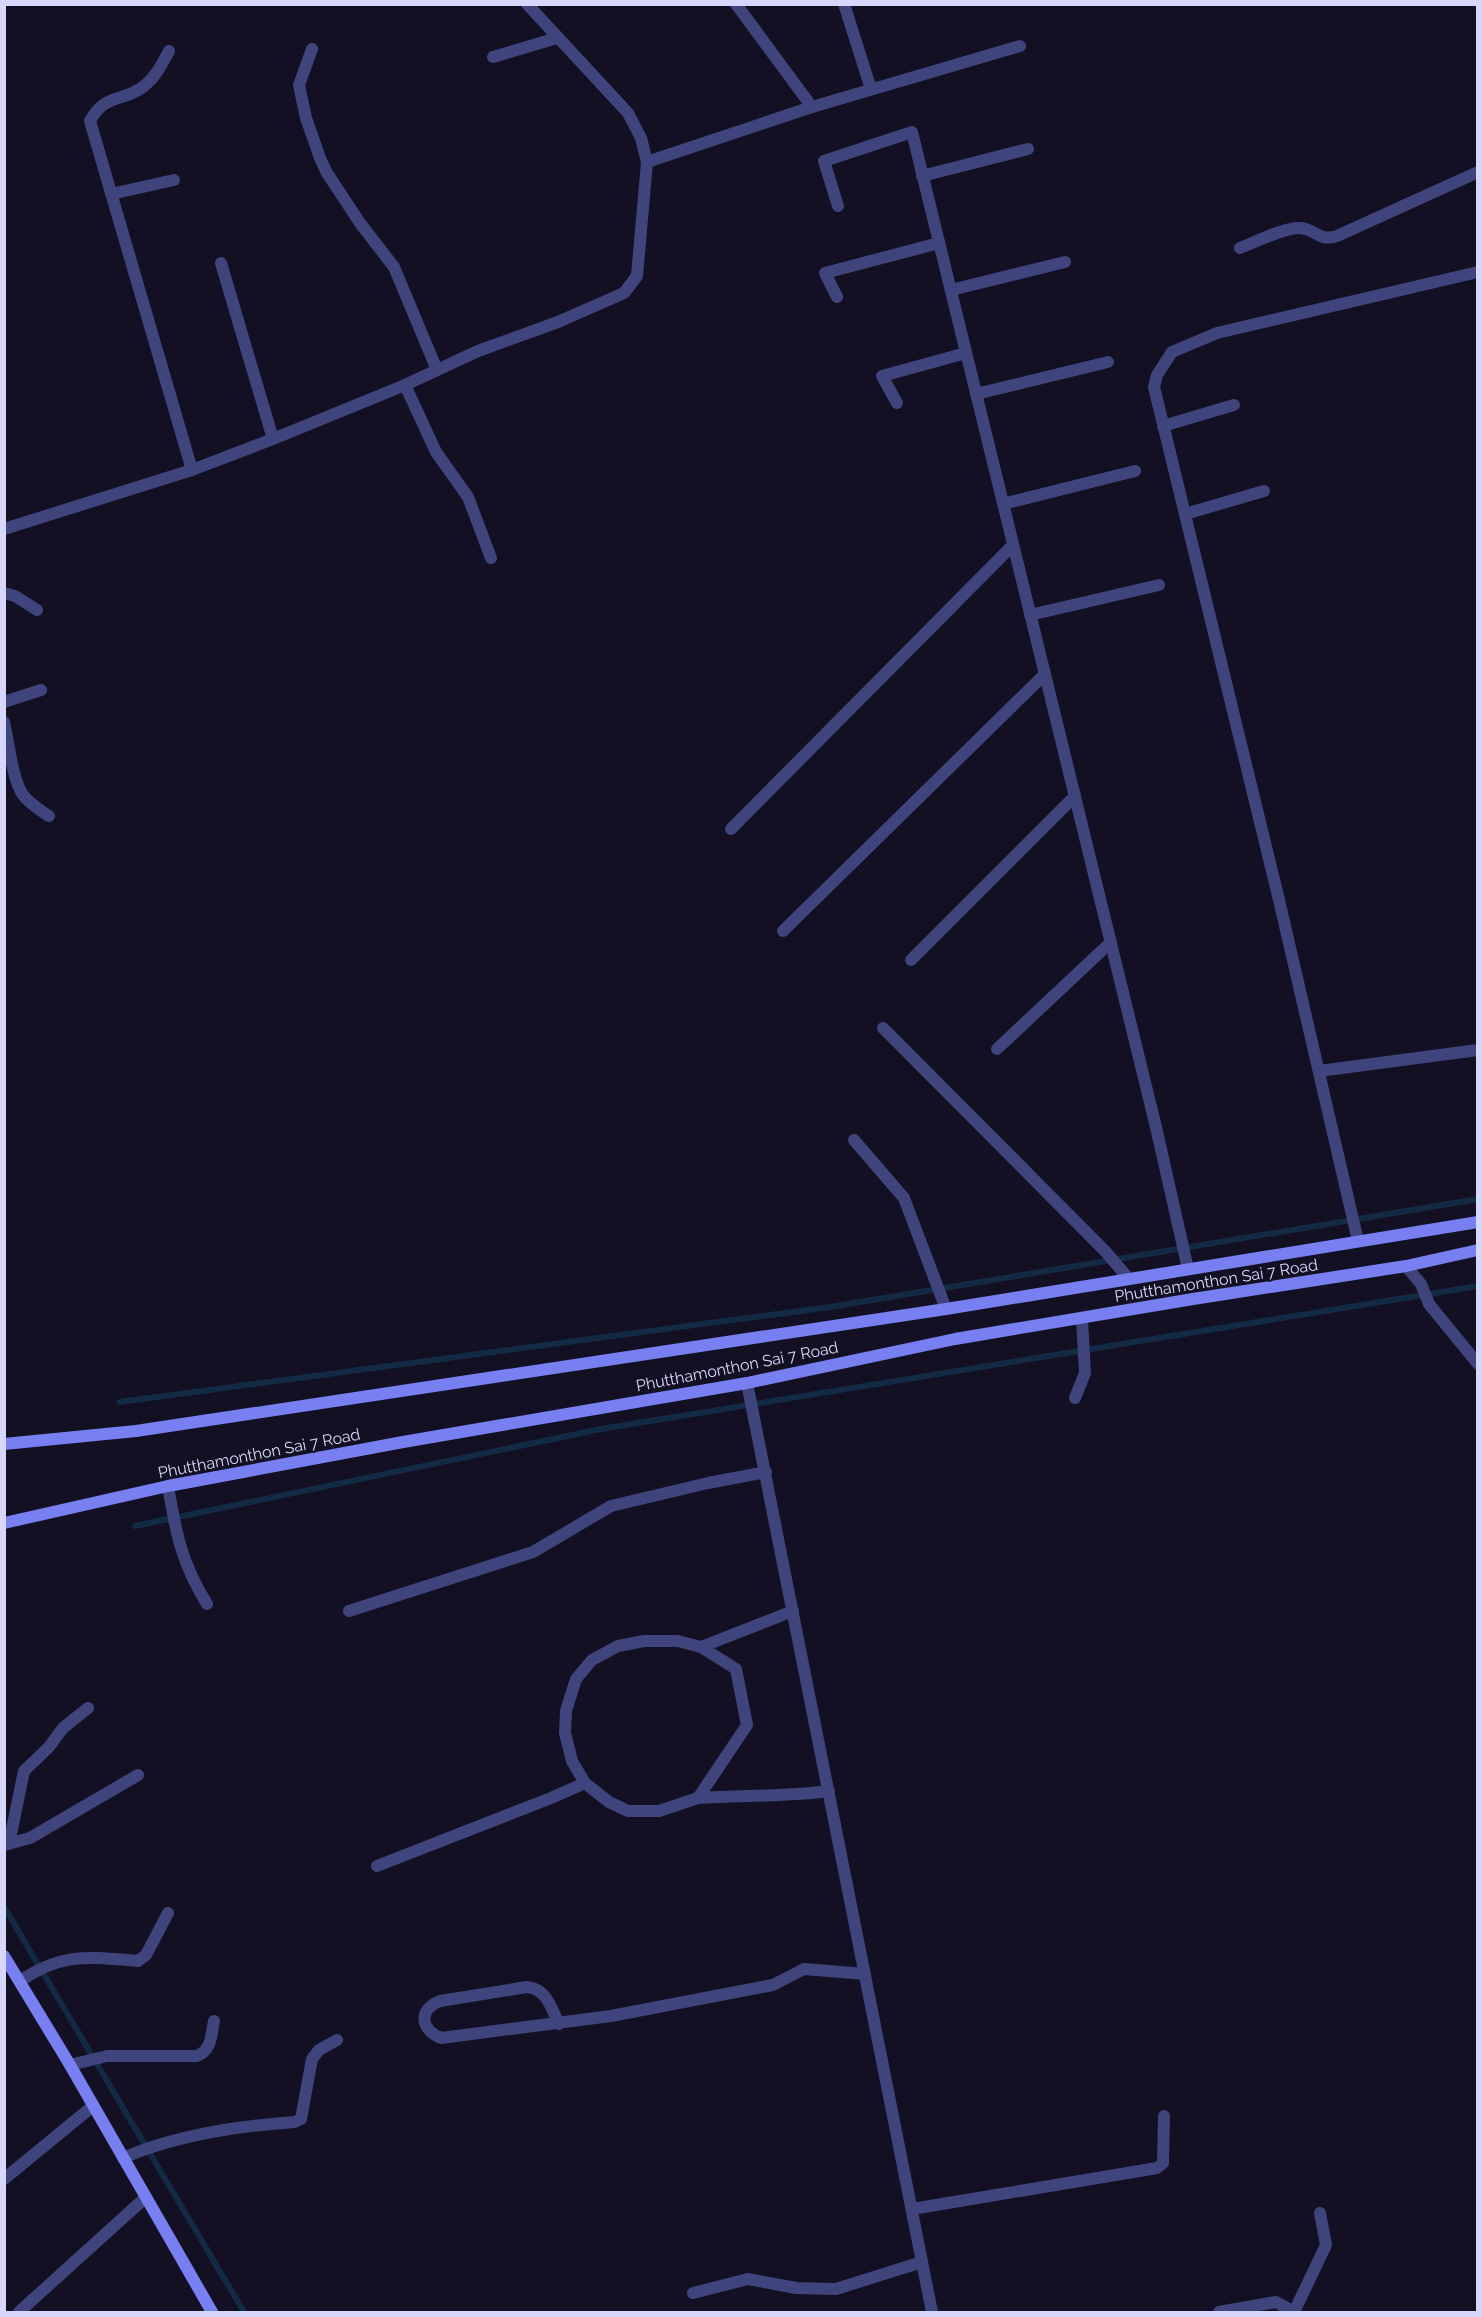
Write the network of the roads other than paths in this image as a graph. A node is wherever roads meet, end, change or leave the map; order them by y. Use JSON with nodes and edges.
{"nodes":[{"id":1,"x":527,"y":4,"type":"edge"},
{"id":2,"x":736,"y":4,"type":"edge"},
{"id":3,"x":844,"y":4,"type":"edge"},
{"id":4,"x":557,"y":38,"type":"junction"},
{"id":5,"x":1020,"y":46,"type":"dead end"},
{"id":6,"x":312,"y":49,"type":"dead end"},
{"id":7,"x":169,"y":51,"type":"dead end"},
{"id":8,"x":493,"y":57,"type":"dead end"},
{"id":9,"x":871,"y":89,"type":"junction"},
{"id":10,"x":812,"y":107,"type":"junction"},
{"id":11,"x":1028,"y":149,"type":"dead end"},
{"id":12,"x":647,"y":162,"type":"junction"},
{"id":13,"x":1478,"y":172,"type":"edge"},
{"id":14,"x":922,"y":176,"type":"junction"},
{"id":15,"x":174,"y":180,"type":"dead end"},
{"id":16,"x":111,"y":194,"type":"junction"},
{"id":17,"x":838,"y":206,"type":"dead end"},
{"id":18,"x":939,"y":243,"type":"junction"},
{"id":19,"x":1240,"y":248,"type":"dead end"},
{"id":20,"x":1065,"y":262,"type":"dead end"},
{"id":21,"x":221,"y":263,"type":"dead end"},
{"id":22,"x":1478,"y":272,"type":"edge"},
{"id":23,"x":951,"y":290,"type":"junction"},
{"id":24,"x":837,"y":297,"type":"dead end"},
{"id":25,"x":966,"y":352,"type":"junction"},
{"id":26,"x":1108,"y":362,"type":"dead end"},
{"id":27,"x":436,"y":370,"type":"junction"},
{"id":28,"x":405,"y":385,"type":"junction"},
{"id":29,"x":976,"y":394,"type":"junction"},
{"id":30,"x":897,"y":403,"type":"dead end"},
{"id":31,"x":1234,"y":405,"type":"dead end"},
{"id":32,"x":1163,"y":426,"type":"junction"},
{"id":33,"x":273,"y":439,"type":"junction"},
{"id":34,"x":192,"y":470,"type":"junction"},
{"id":35,"x":1135,"y":471,"type":"dead end"},
{"id":36,"x":1264,"y":491,"type":"dead end"},
{"id":37,"x":1003,"y":504,"type":"junction"},
{"id":38,"x":1185,"y":514,"type":"junction"},
{"id":39,"x":4,"y":529,"type":"edge"},
{"id":40,"x":1013,"y":545,"type":"junction"},
{"id":41,"x":491,"y":558,"type":"dead end"},
{"id":42,"x":1159,"y":585,"type":"dead end"},
{"id":43,"x":4,"y":593,"type":"edge"},
{"id":44,"x":36,"y":610,"type":"dead end"},
{"id":45,"x":1030,"y":615,"type":"junction"},
{"id":46,"x":1045,"y":674,"type":"junction"},
{"id":47,"x":41,"y":690,"type":"dead end"},
{"id":48,"x":4,"y":702,"type":"edge"},
{"id":49,"x":4,"y":722,"type":"edge"},
{"id":50,"x":1075,"y":796,"type":"junction"},
{"id":51,"x":49,"y":816,"type":"dead end"},
{"id":52,"x":731,"y":829,"type":"dead end"},
{"id":53,"x":783,"y":931,"type":"dead end"},
{"id":54,"x":1110,"y":942,"type":"junction"},
{"id":55,"x":911,"y":960,"type":"dead end"},
{"id":56,"x":883,"y":1028,"type":"dead end"},
{"id":57,"x":998,"y":1049,"type":"dead end"},
{"id":58,"x":1478,"y":1050,"type":"edge"},
{"id":59,"x":1319,"y":1071,"type":"junction"},
{"id":60,"x":854,"y":1140,"type":"dead end"},
{"id":61,"x":1478,"y":1222,"type":"edge"},
{"id":62,"x":1358,"y":1239,"type":"junction"},
{"id":63,"x":1478,"y":1250,"type":"edge"},
{"id":64,"x":1187,"y":1266,"type":"junction"},
{"id":65,"x":1406,"y":1266,"type":"junction"},
{"id":66,"x":1125,"y":1274,"type":"junction"},
{"id":67,"x":945,"y":1305,"type":"junction"},
{"id":68,"x":1082,"y":1319,"type":"junction"},
{"id":69,"x":1478,"y":1364,"type":"edge"},
{"id":70,"x":748,"y":1388,"type":"junction"},
{"id":71,"x":1075,"y":1398,"type":"dead end"},
{"id":72,"x":4,"y":1444,"type":"edge"},
{"id":73,"x":766,"y":1472,"type":"junction"},
{"id":74,"x":168,"y":1486,"type":"junction"},
{"id":75,"x":4,"y":1523,"type":"edge"},
{"id":76,"x":207,"y":1604,"type":"dead end"},
{"id":77,"x":349,"y":1611,"type":"dead end"},
{"id":78,"x":793,"y":1611,"type":"junction"},
{"id":79,"x":701,"y":1647,"type":"junction"},
{"id":80,"x":88,"y":1708,"type":"dead end"},
{"id":81,"x":138,"y":1775,"type":"dead end"},
{"id":82,"x":585,"y":1783,"type":"junction"},
{"id":83,"x":829,"y":1791,"type":"junction"},
{"id":84,"x":698,"y":1798,"type":"junction"},
{"id":85,"x":7,"y":1844,"type":"edge"},
{"id":86,"x":377,"y":1866,"type":"dead end"},
{"id":87,"x":168,"y":1913,"type":"dead end"},
{"id":88,"x":4,"y":1956,"type":"edge"},
{"id":89,"x":865,"y":1974,"type":"junction"},
{"id":90,"x":25,"y":1977,"type":"junction"},
{"id":91,"x":214,"y":2021,"type":"dead end"},
{"id":92,"x":559,"y":2024,"type":"junction"},
{"id":93,"x":337,"y":2040,"type":"dead end"},
{"id":94,"x":70,"y":2065,"type":"junction"},
{"id":95,"x":93,"y":2106,"type":"junction"},
{"id":96,"x":1164,"y":2116,"type":"dead end"},
{"id":97,"x":123,"y":2158,"type":"junction"},
{"id":98,"x":4,"y":2179,"type":"edge"},
{"id":99,"x":145,"y":2198,"type":"junction"},
{"id":100,"x":912,"y":2209,"type":"junction"},
{"id":101,"x":1320,"y":2214,"type":"dead end"},
{"id":102,"x":922,"y":2262,"type":"junction"},
{"id":103,"x":693,"y":2293,"type":"dead end"},
{"id":104,"x":1294,"y":2312,"type":"edge"},
{"id":105,"x":19,"y":2313,"type":"edge"},
{"id":106,"x":212,"y":2313,"type":"edge"},
{"id":107,"x":932,"y":2313,"type":"edge"},
{"id":108,"x":1219,"y":2313,"type":"edge"}],
"edges":[{"from":1,"to":4,"type":"street"},
{"from":2,"to":10,"type":"street"},
{"from":3,"to":9,"type":"street"},
{"from":4,"to":8,"type":"street"},
{"from":4,"to":12,"type":"street"},
{"from":5,"to":9,"type":"street"},
{"from":6,"to":27,"type":"street"},
{"from":7,"to":16,"type":"street"},
{"from":9,"to":10,"type":"street"},
{"from":10,"to":12,"type":"street"},
{"from":11,"to":14,"type":"street"},
{"from":12,"to":27,"type":"street"},
{"from":13,"to":19,"type":"street"},
{"from":14,"to":17,"type":"street"},
{"from":14,"to":18,"type":"street"},
{"from":15,"to":16,"type":"street"},
{"from":16,"to":34,"type":"street"},
{"from":18,"to":23,"type":"street"},
{"from":18,"to":24,"type":"street"},
{"from":20,"to":23,"type":"street"},
{"from":21,"to":33,"type":"street"},
{"from":22,"to":32,"type":"street"},
{"from":23,"to":25,"type":"street"},
{"from":25,"to":29,"type":"street"},
{"from":25,"to":30,"type":"street"},
{"from":26,"to":29,"type":"street"},
{"from":27,"to":28,"type":"street"},
{"from":28,"to":33,"type":"street"},
{"from":28,"to":41,"type":"street"},
{"from":29,"to":37,"type":"street"},
{"from":31,"to":32,"type":"street"},
{"from":32,"to":38,"type":"street"},
{"from":33,"to":34,"type":"street"},
{"from":34,"to":39,"type":"street"},
{"from":35,"to":37,"type":"street"},
{"from":36,"to":38,"type":"street"},
{"from":37,"to":40,"type":"street"},
{"from":38,"to":59,"type":"street"},
{"from":40,"to":45,"type":"street"},
{"from":40,"to":52,"type":"street"},
{"from":42,"to":45,"type":"street"},
{"from":43,"to":44,"type":"street"},
{"from":45,"to":46,"type":"street"},
{"from":46,"to":50,"type":"street"},
{"from":46,"to":53,"type":"street"},
{"from":47,"to":48,"type":"street"},
{"from":49,"to":51,"type":"street"},
{"from":50,"to":54,"type":"street"},
{"from":50,"to":55,"type":"street"},
{"from":54,"to":57,"type":"street"},
{"from":54,"to":64,"type":"street"},
{"from":56,"to":66,"type":"street"},
{"from":58,"to":59,"type":"street"},
{"from":59,"to":62,"type":"street"},
{"from":60,"to":67,"type":"street"},
{"from":61,"to":62,"type":"main road","name":"Phutthamonthon Sai 7 Road"},
{"from":62,"to":64,"type":"main road","name":"Phutthamonthon Sai 7 Road"},
{"from":63,"to":65,"type":"main road","name":"Phutthamonthon Sai 7 Road"},
{"from":64,"to":66,"type":"main road","name":"Phutthamonthon Sai 7 Road"},
{"from":65,"to":68,"type":"main road","name":"Phutthamonthon Sai 7 Road"},
{"from":65,"to":69,"type":"street"},
{"from":66,"to":67,"type":"main road","name":"Phutthamonthon Sai 7 Road"},
{"from":67,"to":72,"type":"main road","name":"Phutthamonthon Sai 7 Road"},
{"from":68,"to":70,"type":"main road","name":"Phutthamonthon Sai 7 Road"},
{"from":68,"to":71,"type":"street"},
{"from":70,"to":73,"type":"street"},
{"from":70,"to":74,"type":"main road","name":"Phutthamonthon Sai 7 Road"},
{"from":73,"to":77,"type":"street"},
{"from":73,"to":78,"type":"street"},
{"from":74,"to":75,"type":"main road","name":"Phutthamonthon Sai 7 Road"},
{"from":74,"to":76,"type":"street"},
{"from":78,"to":79,"type":"street"},
{"from":78,"to":83,"type":"street"},
{"from":79,"to":82,"type":"street"},
{"from":79,"to":84,"type":"street"},
{"from":80,"to":85,"type":"street"},
{"from":81,"to":85,"type":"street"},
{"from":82,"to":84,"type":"street"},
{"from":82,"to":86,"type":"street"},
{"from":83,"to":84,"type":"street"},
{"from":83,"to":89,"type":"street"},
{"from":87,"to":90,"type":"street"},
{"from":88,"to":90,"type":"main road"},
{"from":89,"to":92,"type":"street"},
{"from":89,"to":100,"type":"street"},
{"from":90,"to":94,"type":"main road"},
{"from":91,"to":94,"type":"street"},
{"from":92,"to":92,"type":"street"},
{"from":93,"to":97,"type":"street"},
{"from":94,"to":95,"type":"main road"},
{"from":95,"to":97,"type":"main road"},
{"from":95,"to":98,"type":"street"},
{"from":96,"to":100,"type":"street"},
{"from":97,"to":99,"type":"main road"},
{"from":99,"to":105,"type":"street"},
{"from":99,"to":106,"type":"main road"},
{"from":100,"to":102,"type":"street"},
{"from":101,"to":104,"type":"street"},
{"from":102,"to":103,"type":"street"},
{"from":102,"to":107,"type":"street"},
{"from":104,"to":108,"type":"street"}]}
